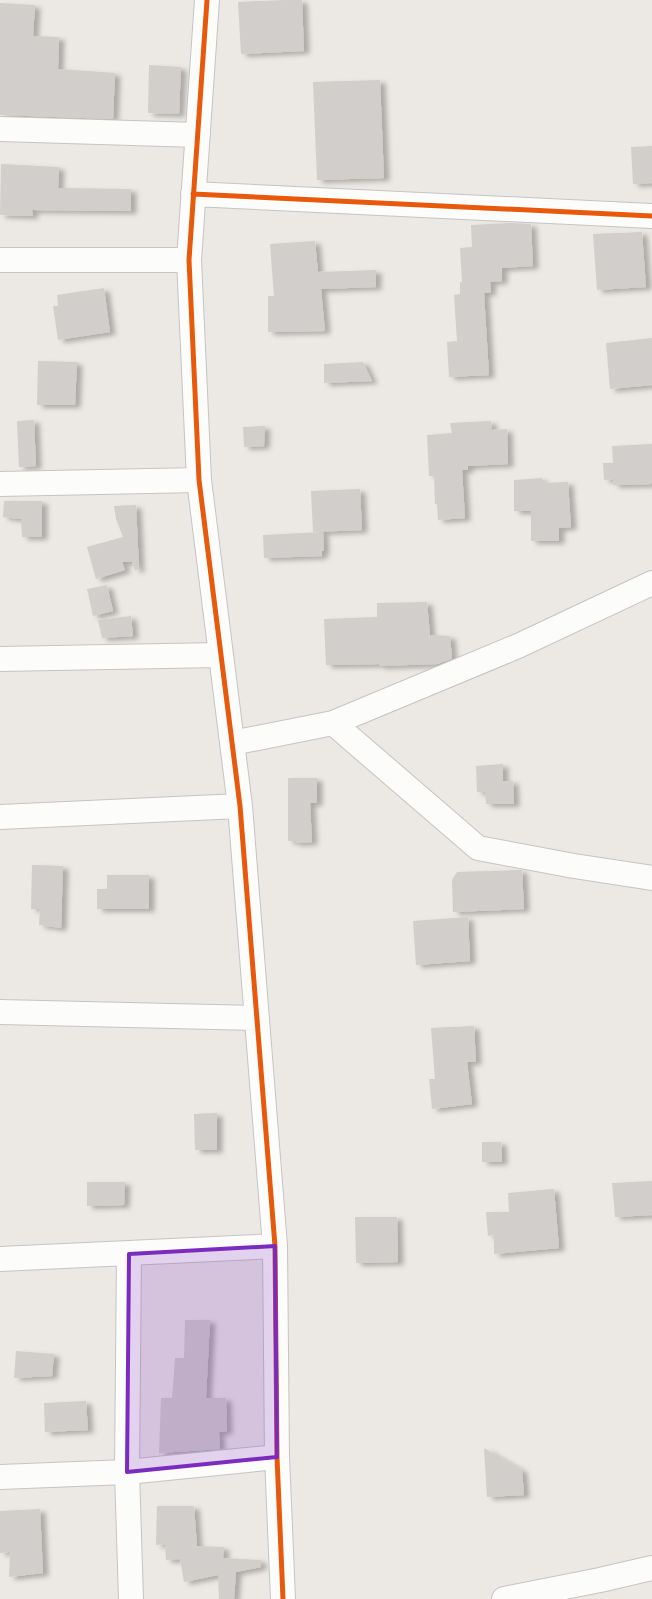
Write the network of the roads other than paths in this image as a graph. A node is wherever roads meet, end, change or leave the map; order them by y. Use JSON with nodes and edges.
{"nodes":[{"id":1,"x":207,"y":0,"type":"edge"},
{"id":2,"x":0,"y":129,"type":"edge"},
{"id":3,"x":198,"y":135,"type":"junction"},
{"id":4,"x":194,"y":194,"type":"junction"},
{"id":5,"x":652,"y":216,"type":"edge"},
{"id":6,"x":0,"y":260,"type":"edge"},
{"id":7,"x":189,"y":260,"type":"junction"},
{"id":8,"x":199,"y":480,"type":"junction"},
{"id":9,"x":0,"y":484,"type":"edge"},
{"id":10,"x":652,"y":584,"type":"edge"},
{"id":11,"x":220,"y":655,"type":"junction"},
{"id":12,"x":0,"y":659,"type":"edge"},
{"id":13,"x":333,"y":723,"type":"junction"},
{"id":14,"x":232,"y":743,"type":"junction"},
{"id":15,"x":240,"y":806,"type":"junction"},
{"id":16,"x":0,"y":817,"type":"edge"},
{"id":17,"x":652,"y":878,"type":"edge"},
{"id":18,"x":0,"y":1012,"type":"edge"},
{"id":19,"x":257,"y":1018,"type":"junction"},
{"id":20,"x":275,"y":1246,"type":"junction"},
{"id":21,"x":129,"y":1254,"type":"junction"},
{"id":22,"x":0,"y":1259,"type":"edge"},
{"id":23,"x":278,"y":1457,"type":"junction"},
{"id":24,"x":127,"y":1472,"type":"junction"},
{"id":25,"x":0,"y":1477,"type":"edge"},
{"id":26,"x":652,"y":1568,"type":"edge"},
{"id":27,"x":131,"y":1599,"type":"edge"},
{"id":28,"x":283,"y":1599,"type":"edge"},
{"id":29,"x":504,"y":1599,"type":"edge"}],
"edges":[{"from":1,"to":3,"type":"street"},
{"from":2,"to":3,"type":"street"},
{"from":3,"to":4,"type":"street"},
{"from":4,"to":5,"type":"street"},
{"from":4,"to":7,"type":"street"},
{"from":6,"to":7,"type":"street"},
{"from":7,"to":8,"type":"street"},
{"from":8,"to":9,"type":"street"},
{"from":8,"to":11,"type":"street"},
{"from":10,"to":13,"type":"street"},
{"from":11,"to":12,"type":"street"},
{"from":11,"to":14,"type":"street"},
{"from":13,"to":14,"type":"street"},
{"from":13,"to":17,"type":"street"},
{"from":14,"to":15,"type":"street"},
{"from":15,"to":16,"type":"street"},
{"from":15,"to":19,"type":"street"},
{"from":18,"to":19,"type":"street"},
{"from":19,"to":20,"type":"street"},
{"from":20,"to":21,"type":"street"},
{"from":20,"to":23,"type":"street"},
{"from":21,"to":22,"type":"street"},
{"from":21,"to":24,"type":"street"},
{"from":23,"to":24,"type":"street"},
{"from":23,"to":28,"type":"street"},
{"from":24,"to":25,"type":"street"},
{"from":24,"to":27,"type":"street"},
{"from":26,"to":29,"type":"street"}]}
